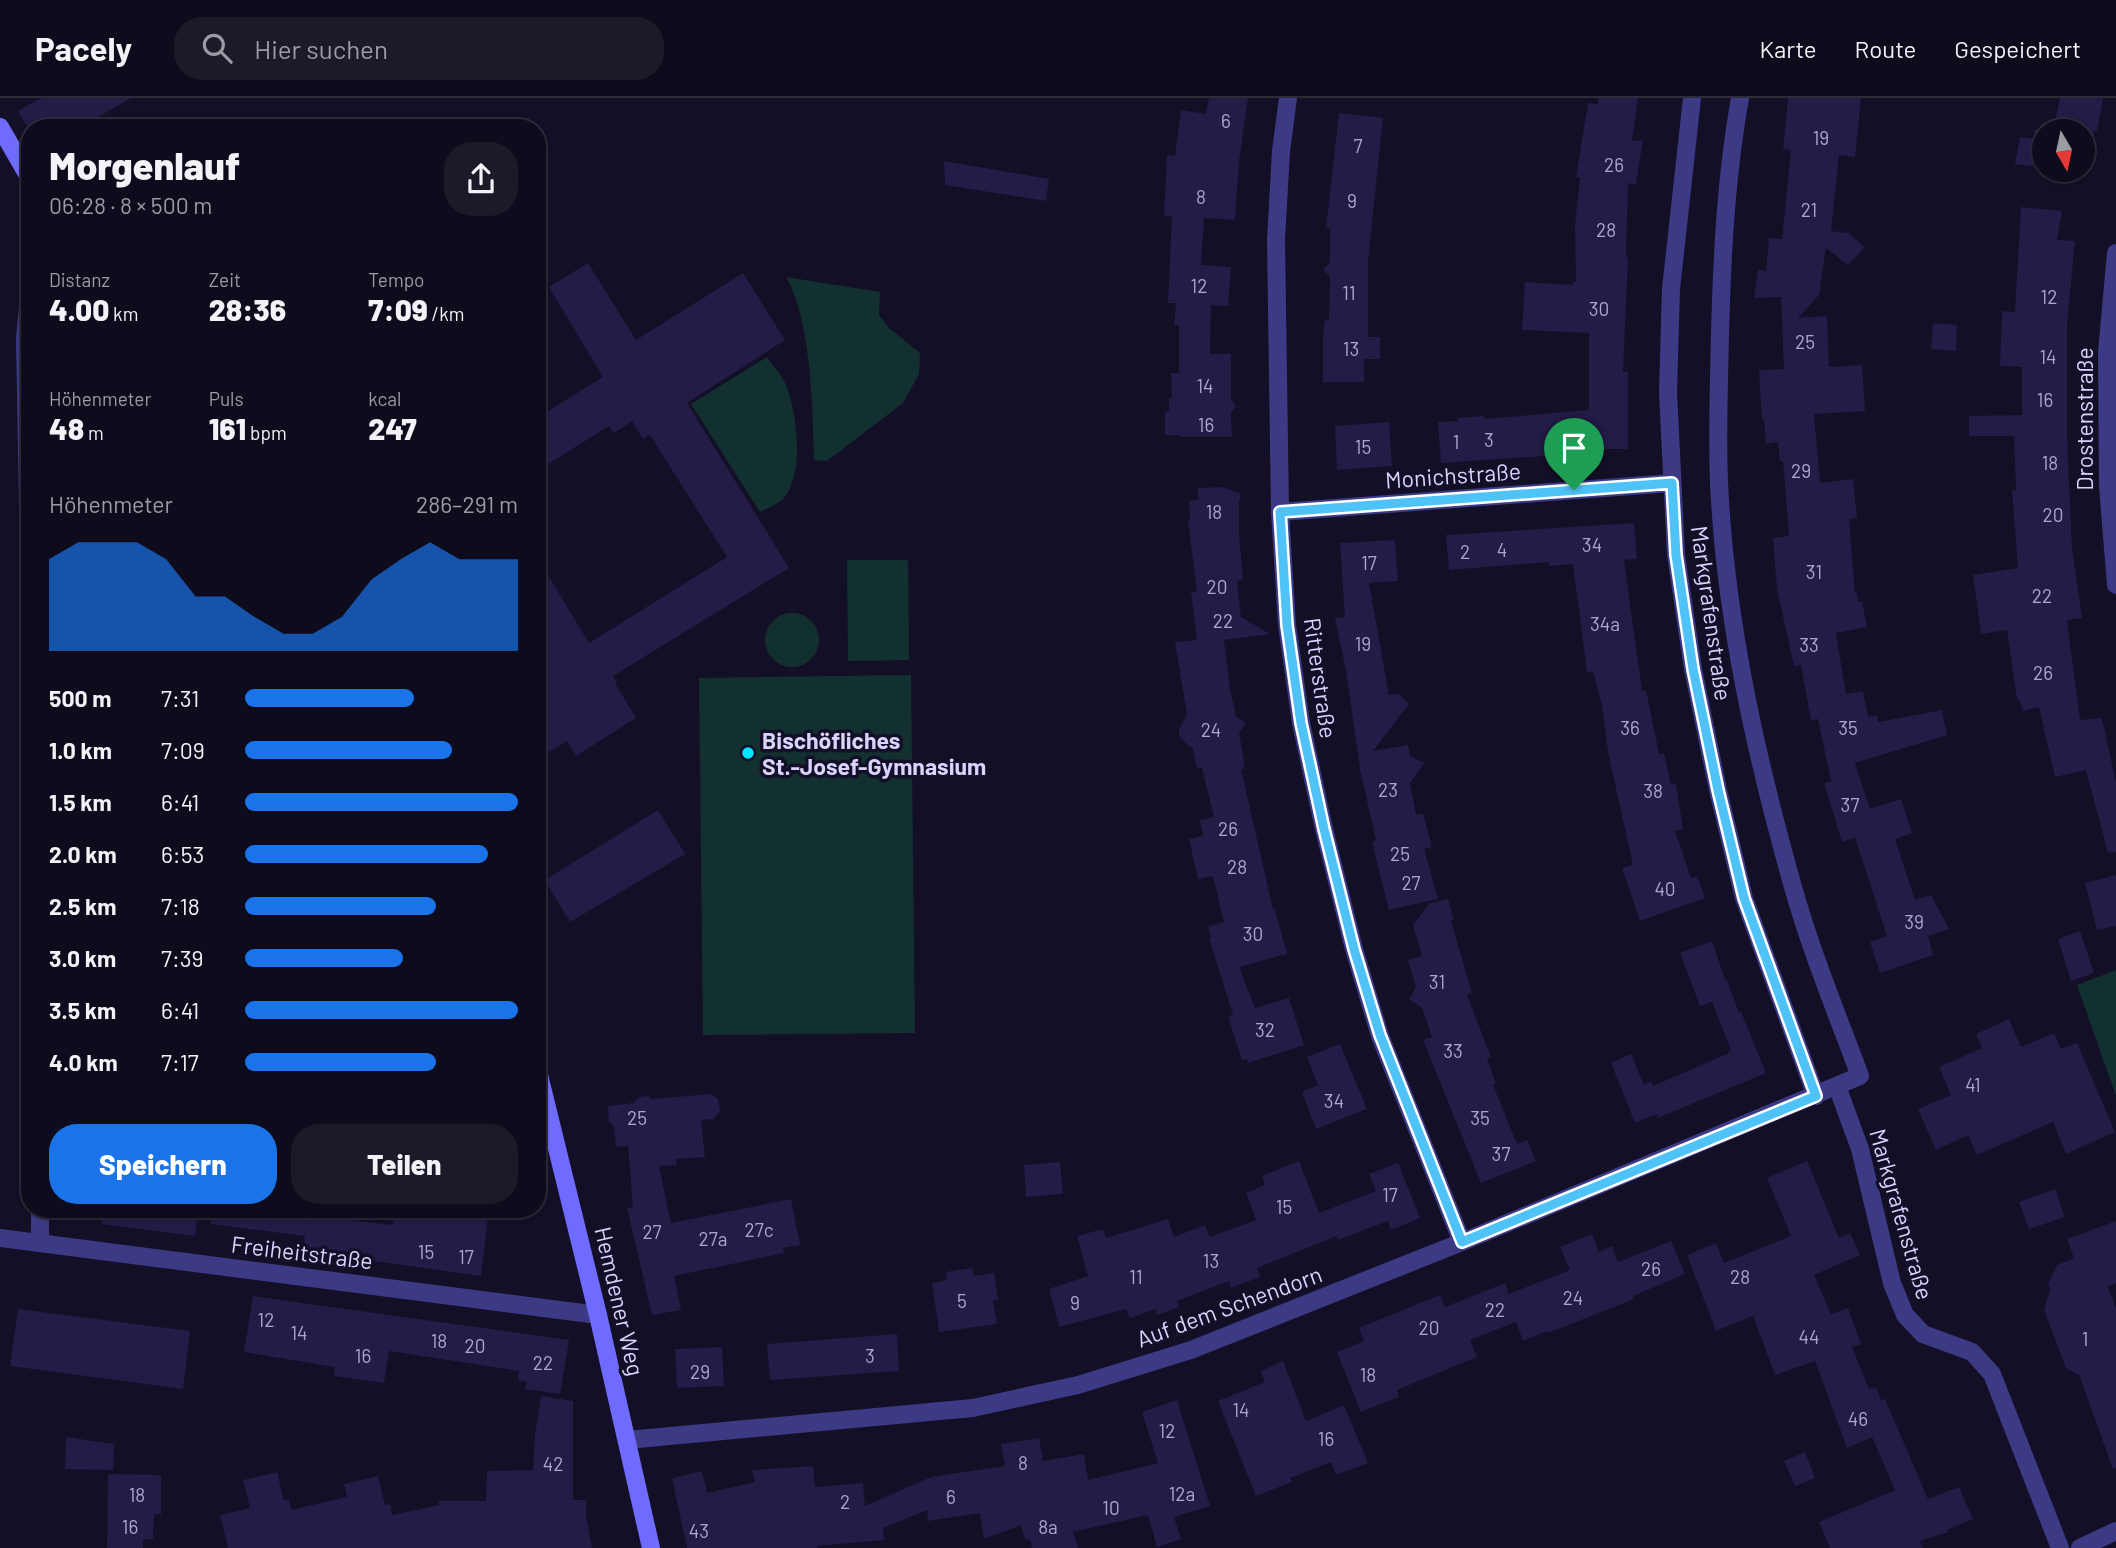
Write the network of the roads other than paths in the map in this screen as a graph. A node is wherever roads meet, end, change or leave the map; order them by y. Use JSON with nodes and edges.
{"nodes":[{"id":1,"x":1288,"y":98,"type":"edge"},
{"id":2,"x":1692,"y":98,"type":"edge"},
{"id":3,"x":1740,"y":98,"type":"edge"},
{"id":4,"x":0,"y":127,"type":"edge"},
{"id":5,"x":21,"y":163,"type":"edge"},
{"id":6,"x":2116,"y":253,"type":"edge"},
{"id":7,"x":2112,"y":352,"type":"edge"},
{"id":8,"x":1672,"y":483,"type":"junction"},
{"id":9,"x":1280,"y":512,"type":"junction"},
{"id":10,"x":2116,"y":585,"type":"edge"},
{"id":11,"x":1837,"y":1086,"type":"junction"},
{"id":12,"x":1816,"y":1096,"type":"junction"},
{"id":13,"x":546,"y":1104,"type":"edge"},
{"id":14,"x":40,"y":1218,"type":"edge"},
{"id":15,"x":0,"y":1238,"type":"edge"},
{"id":16,"x":1462,"y":1242,"type":"junction"},
{"id":17,"x":40,"y":1244,"type":"junction"},
{"id":18,"x":598,"y":1315,"type":"junction"},
{"id":19,"x":627,"y":1440,"type":"junction"},
{"id":20,"x":2116,"y":1531,"type":"edge"},
{"id":21,"x":651,"y":1548,"type":"edge"},
{"id":22,"x":2060,"y":1548,"type":"edge"},
{"id":23,"x":2080,"y":1548,"type":"edge"}],
"edges":[{"from":1,"to":9,"type":"street","name":"Ritterstraße"},
{"from":2,"to":8,"type":"street","name":"Markgrafenstraße"},
{"from":3,"to":11,"type":"street","name":"Markgrafenstraße"},
{"from":4,"to":5,"type":"street"},
{"from":6,"to":7,"type":"street","name":"Drostenstraße"},
{"from":7,"to":10,"type":"street","name":"Drostenstraße"},
{"from":8,"to":9,"type":"street","name":"Monichstraße"},
{"from":8,"to":12,"type":"street","name":"Markgrafenstraße"},
{"from":9,"to":16,"type":"street","name":"Ritterstraße"},
{"from":11,"to":12,"type":"street","name":"Markgrafenstraße"},
{"from":11,"to":22,"type":"street","name":"Markgrafenstraße"},
{"from":12,"to":16,"type":"street","name":"Auf dem Schendorn"},
{"from":13,"to":18,"type":"street","name":"Hemdener Weg"},
{"from":14,"to":17,"type":"street"},
{"from":15,"to":17,"type":"street","name":"Freiheitstraße"},
{"from":16,"to":19,"type":"street","name":"Auf dem Schendorn"},
{"from":17,"to":18,"type":"street","name":"Freiheitstraße"},
{"from":18,"to":19,"type":"street","name":"Hemdener Weg"},
{"from":19,"to":21,"type":"street","name":"Hemdener Weg"},
{"from":20,"to":23,"type":"street"}]}
